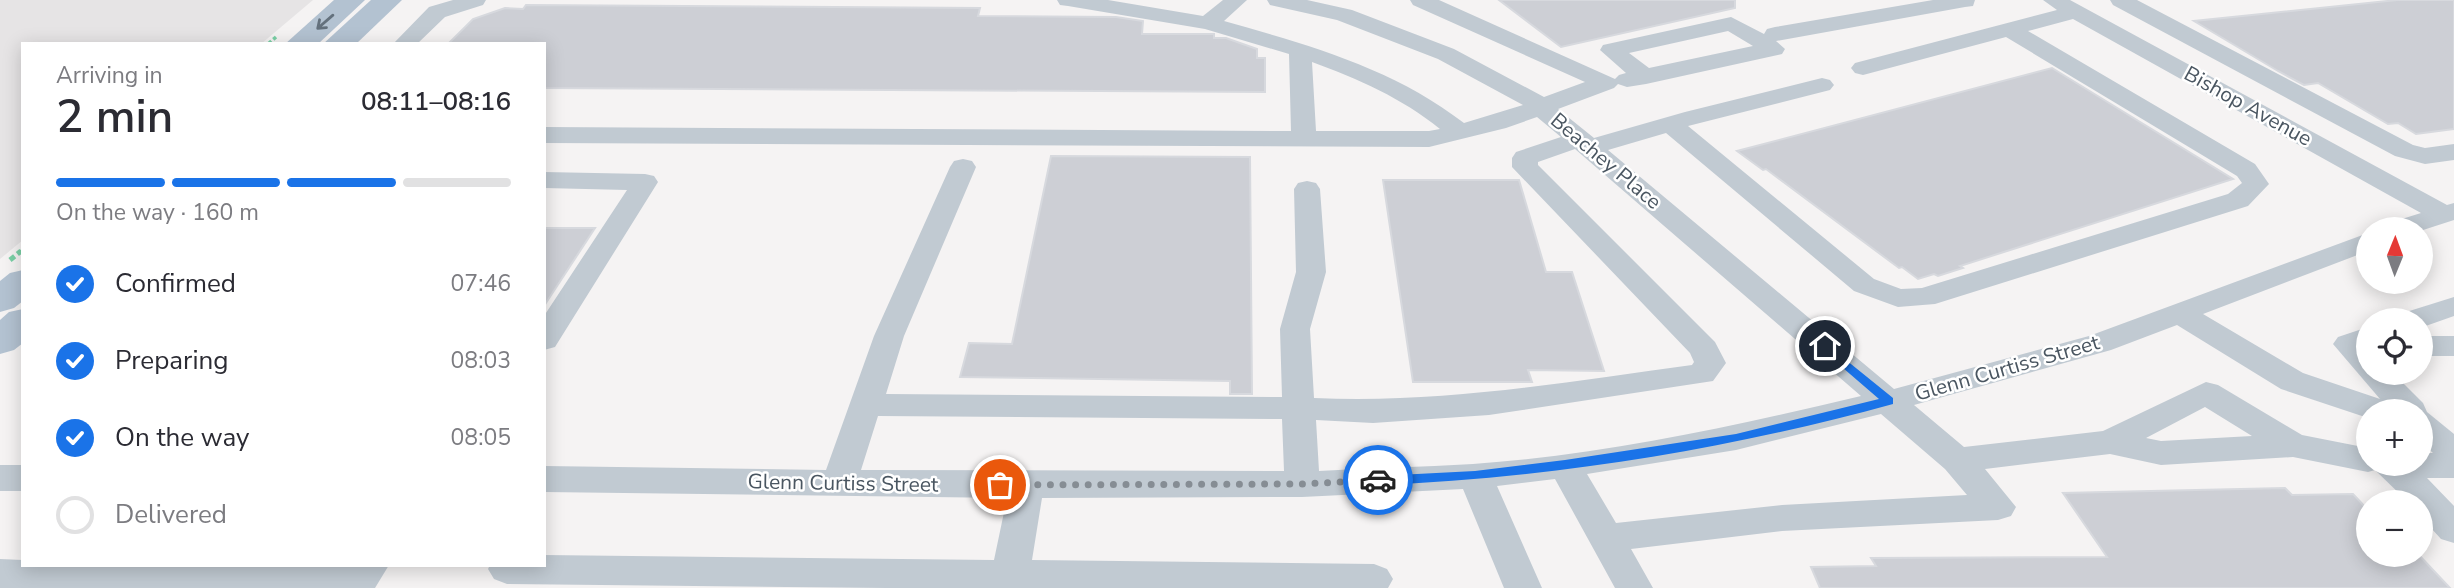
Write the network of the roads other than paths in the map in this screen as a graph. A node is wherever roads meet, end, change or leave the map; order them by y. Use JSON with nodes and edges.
{"nodes":[{"id":1,"x":351,"y":0,"type":"edge"},
{"id":2,"x":388,"y":0,"type":"edge"},
{"id":3,"x":475,"y":0,"type":"edge"},
{"id":4,"x":1068,"y":0,"type":"edge"},
{"id":5,"x":1236,"y":0,"type":"edge"},
{"id":6,"x":1278,"y":0,"type":"edge"},
{"id":7,"x":1421,"y":0,"type":"edge"},
{"id":8,"x":1965,"y":0,"type":"edge"},
{"id":9,"x":2054,"y":0,"type":"edge"},
{"id":10,"x":2121,"y":0,"type":"edge"},
{"id":11,"x":2076,"y":12,"type":"junction"},
{"id":12,"x":1208,"y":23,"type":"junction"},
{"id":13,"x":2008,"y":30,"type":"junction"},
{"id":14,"x":1775,"y":34,"type":"dead end"},
{"id":15,"x":302,"y":42,"type":"edge"},
{"id":16,"x":340,"y":42,"type":"edge"},
{"id":17,"x":406,"y":42,"type":"edge"},
{"id":18,"x":1300,"y":50,"type":"junction"},
{"id":19,"x":1863,"y":68,"type":"dead end"},
{"id":20,"x":1646,"y":77,"type":"junction"},
{"id":21,"x":1606,"y":83,"type":"junction"},
{"id":22,"x":1822,"y":85,"type":"dead end"},
{"id":23,"x":1543,"y":108,"type":"junction"},
{"id":24,"x":1671,"y":124,"type":"junction"},
{"id":25,"x":1460,"y":132,"type":"junction"},
{"id":26,"x":546,"y":135,"type":"edge"},
{"id":27,"x":1304,"y":139,"type":"junction"},
{"id":28,"x":1586,"y":143,"type":"junction"},
{"id":29,"x":2454,"y":152,"type":"edge"},
{"id":30,"x":963,"y":167,"type":"dead end"},
{"id":31,"x":546,"y":180,"type":"edge"},
{"id":32,"x":1307,"y":189,"type":"dead end"},
{"id":33,"x":2448,"y":212,"type":"edge"},
{"id":34,"x":2356,"y":246,"type":"edge"},
{"id":35,"x":21,"y":283,"type":"edge"},
{"id":36,"x":0,"y":300,"type":"edge"},
{"id":37,"x":2454,"y":306,"type":"edge"},
{"id":38,"x":2179,"y":313,"type":"junction"},
{"id":39,"x":2433,"y":313,"type":"edge"},
{"id":40,"x":21,"y":323,"type":"edge"},
{"id":41,"x":546,"y":337,"type":"edge"},
{"id":42,"x":0,"y":341,"type":"edge"},
{"id":43,"x":2433,"y":346,"type":"edge"},
{"id":44,"x":2454,"y":346,"type":"edge"},
{"id":45,"x":2386,"y":385,"type":"edge"},
{"id":46,"x":2400,"y":399,"type":"edge"},
{"id":47,"x":1889,"y":401,"type":"junction"},
{"id":48,"x":2356,"y":404,"type":"edge"},
{"id":49,"x":865,"y":405,"type":"junction"},
{"id":50,"x":1299,"y":408,"type":"junction"},
{"id":51,"x":2454,"y":420,"type":"edge"},
{"id":52,"x":2433,"y":421,"type":"edge"},
{"id":53,"x":2433,"y":434,"type":"edge"},
{"id":54,"x":2110,"y":442,"type":"junction"},
{"id":55,"x":2293,"y":445,"type":"junction"},
{"id":56,"x":2454,"y":454,"type":"edge"},
{"id":57,"x":2356,"y":457,"type":"edge"},
{"id":58,"x":1957,"y":460,"type":"junction"},
{"id":59,"x":1565,"y":465,"type":"junction"},
{"id":60,"x":2433,"y":465,"type":"edge"},
{"id":61,"x":2454,"y":466,"type":"edge"},
{"id":62,"x":1475,"y":476,"type":"junction"},
{"id":63,"x":2398,"y":476,"type":"edge"},
{"id":64,"x":0,"y":478,"type":"edge"},
{"id":65,"x":21,"y":478,"type":"edge"},
{"id":66,"x":839,"y":483,"type":"junction"},
{"id":67,"x":1302,"y":484,"type":"junction"},
{"id":68,"x":1027,"y":485,"type":"junction"},
{"id":69,"x":548,"y":486,"type":"edge"},
{"id":70,"x":2454,"y":529,"type":"edge"},
{"id":71,"x":1606,"y":538,"type":"junction"},
{"id":72,"x":88,"y":571,"type":"edge"},
{"id":73,"x":0,"y":574,"type":"edge"},
{"id":74,"x":504,"y":574,"type":"edge"},
{"id":75,"x":1010,"y":576,"type":"junction"},
{"id":76,"x":362,"y":577,"type":"edge"},
{"id":77,"x":1374,"y":579,"type":"dead end"},
{"id":78,"x":1523,"y":588,"type":"edge"},
{"id":79,"x":1634,"y":588,"type":"edge"}],
"edges":[{"from":1,"to":15,"type":"main road","one_way":true},
{"from":2,"to":16,"type":"main road"},
{"from":3,"to":17,"type":"street"},
{"from":4,"to":12,"type":"street"},
{"from":5,"to":12,"type":"street"},
{"from":6,"to":23,"type":"street","name":"Beachey Place"},
{"from":7,"to":21,"type":"street"},
{"from":8,"to":14,"type":"street"},
{"from":9,"to":11,"type":"street","name":"Bishop Avenue"},
{"from":10,"to":29,"type":"street"},
{"from":11,"to":13,"type":"street"},
{"from":11,"to":33,"type":"street","name":"Bishop Avenue"},
{"from":12,"to":18,"type":"street"},
{"from":13,"to":19,"type":"street"},
{"from":13,"to":24,"type":"street"},
{"from":18,"to":25,"type":"street"},
{"from":18,"to":27,"type":"street"},
{"from":20,"to":20,"type":"street"},
{"from":20,"to":21,"type":"street"},
{"from":21,"to":23,"type":"street"},
{"from":22,"to":24,"type":"street"},
{"from":23,"to":25,"type":"street"},
{"from":23,"to":28,"type":"street","name":"Beachey Place"},
{"from":24,"to":28,"type":"street"},
{"from":25,"to":27,"type":"street"},
{"from":26,"to":27,"type":"street"},
{"from":28,"to":47,"type":"street","name":"Beachey Place"},
{"from":28,"to":50,"type":"street"},
{"from":30,"to":49,"type":"street"},
{"from":31,"to":41,"type":"street"},
{"from":32,"to":50,"type":"street"},
{"from":34,"to":38,"type":"street","name":"Glenn Curtiss Street"},
{"from":35,"to":36,"type":"main road"},
{"from":37,"to":39,"type":"street"},
{"from":38,"to":47,"type":"street","name":"Glenn Curtiss Street"},
{"from":38,"to":48,"type":"street"},
{"from":40,"to":42,"type":"main road"},
{"from":43,"to":44,"type":"street"},
{"from":45,"to":46,"type":"street"},
{"from":47,"to":58,"type":"street","name":"Beachey Place"},
{"from":47,"to":59,"type":"street","name":"Glenn Curtiss Street"},
{"from":49,"to":50,"type":"street"},
{"from":49,"to":66,"type":"street"},
{"from":50,"to":67,"type":"street"},
{"from":51,"to":52,"type":"street"},
{"from":53,"to":56,"type":"street"},
{"from":54,"to":55,"type":"street"},
{"from":54,"to":55,"type":"street"},
{"from":54,"to":58,"type":"street"},
{"from":55,"to":57,"type":"street"},
{"from":58,"to":71,"type":"street","name":"Beachey Place"},
{"from":59,"to":62,"type":"street","name":"Glenn Curtiss Street"},
{"from":59,"to":71,"type":"street"},
{"from":60,"to":61,"type":"street"},
{"from":62,"to":67,"type":"street","name":"Glenn Curtiss Street"},
{"from":62,"to":78,"type":"street"},
{"from":63,"to":70,"type":"street"},
{"from":64,"to":65,"type":"street"},
{"from":66,"to":68,"type":"street","name":"Glenn Curtiss Street"},
{"from":66,"to":69,"type":"street","name":"Glenn Curtiss Street"},
{"from":67,"to":68,"type":"street","name":"Glenn Curtiss Street"},
{"from":68,"to":75,"type":"street"},
{"from":71,"to":79,"type":"street"},
{"from":72,"to":73,"type":"street"},
{"from":72,"to":76,"type":"street"},
{"from":74,"to":75,"type":"street"},
{"from":75,"to":77,"type":"street"}]}
